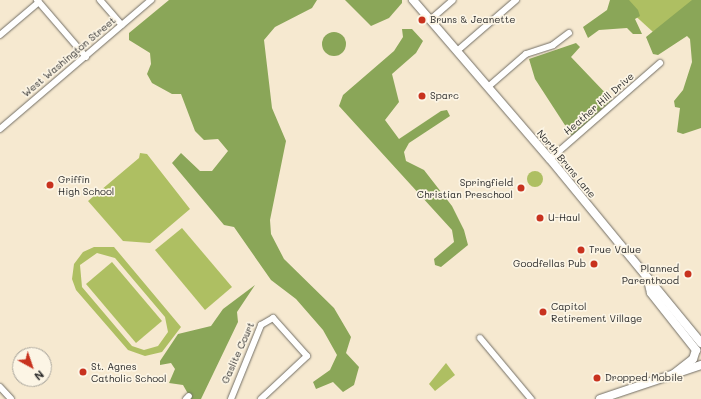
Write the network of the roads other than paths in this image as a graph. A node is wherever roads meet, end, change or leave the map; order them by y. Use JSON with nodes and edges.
{"nodes":[{"id":1,"x":100,"y":0,"type":"edge"},
{"id":2,"x":151,"y":0,"type":"edge"},
{"id":3,"x":413,"y":0,"type":"edge"},
{"id":4,"x":453,"y":0,"type":"edge"},
{"id":5,"x":516,"y":0,"type":"edge"},
{"id":6,"x":38,"y":1,"type":"edge"},
{"id":7,"x":430,"y":20,"type":"junction"},
{"id":8,"x":122,"y":25,"type":"junction"},
{"id":9,"x":569,"y":33,"type":"dead end"},
{"id":10,"x":0,"y":35,"type":"edge"},
{"id":11,"x":456,"y":51,"type":"junction"},
{"id":12,"x":86,"y":57,"type":"junction"},
{"id":13,"x":660,"y":63,"type":"dead end"},
{"id":14,"x":488,"y":87,"type":"junction"},
{"id":15,"x":0,"y":129,"type":"edge"},
{"id":16,"x":550,"y":159,"type":"junction"},
{"id":17,"x":648,"y":279,"type":"junction"},
{"id":18,"x":480,"y":338,"type":"dead end"},
{"id":19,"x":701,"y":343,"type":"edge"},
{"id":20,"x":701,"y":365,"type":"edge"},
{"id":21,"x":674,"y":374,"type":"junction"},
{"id":22,"x":0,"y":387,"type":"edge"},
{"id":23,"x":10,"y":399,"type":"edge"},
{"id":24,"x":231,"y":399,"type":"edge"},
{"id":25,"x":261,"y":399,"type":"edge"},
{"id":26,"x":531,"y":399,"type":"edge"},
{"id":27,"x":600,"y":399,"type":"edge"}],
"edges":[{"from":1,"to":8,"type":"street"},
{"from":2,"to":8,"type":"street","name":"West Washington Street"},
{"from":3,"to":7,"type":"main road","name":"North Bruns Lane"},
{"from":4,"to":7,"type":"street"},
{"from":5,"to":11,"type":"street"},
{"from":6,"to":10,"type":"street"},
{"from":6,"to":12,"type":"street"},
{"from":7,"to":11,"type":"main road","name":"North Bruns Lane"},
{"from":8,"to":12,"type":"street","name":"West Washington Street"},
{"from":9,"to":14,"type":"street"},
{"from":11,"to":14,"type":"main road","name":"North Bruns Lane"},
{"from":12,"to":15,"type":"street","name":"West Washington Street"},
{"from":13,"to":16,"type":"street","name":"Heather Hill Drive"},
{"from":14,"to":16,"type":"main road","name":"North Bruns Lane"},
{"from":16,"to":17,"type":"main road","name":"North Bruns Lane"},
{"from":17,"to":19,"type":"main road","name":"North Bruns Lane"},
{"from":17,"to":21,"type":"main road"},
{"from":18,"to":26,"type":"street"},
{"from":20,"to":21,"type":"main road"},
{"from":21,"to":27,"type":"main road"},
{"from":22,"to":23,"type":"street"},
{"from":24,"to":25,"type":"street","name":"Gaslite Court"}]}
